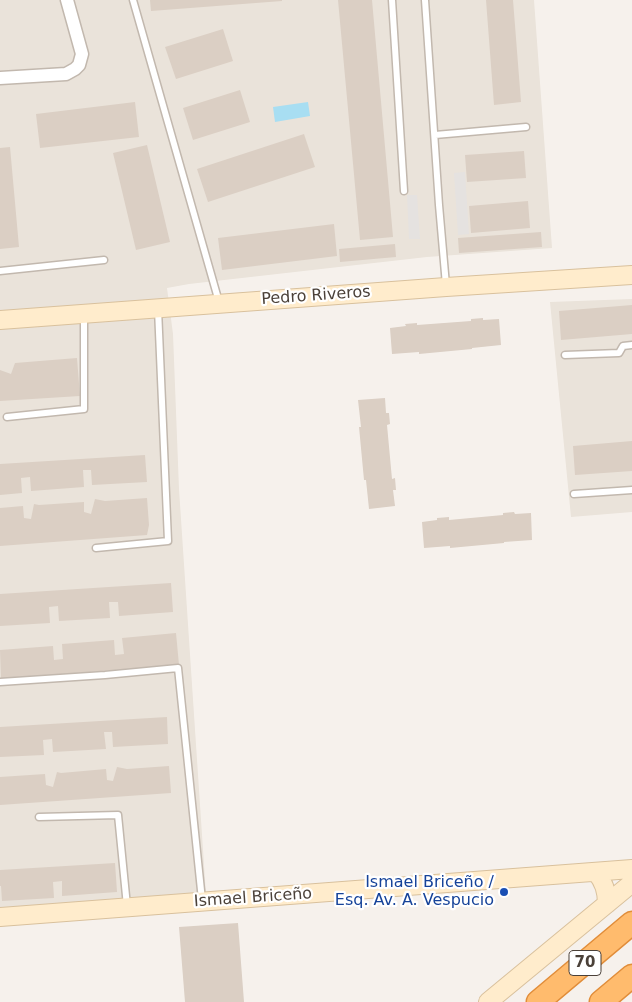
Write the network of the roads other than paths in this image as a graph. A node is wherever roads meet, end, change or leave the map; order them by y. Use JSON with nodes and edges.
{"nodes":[{"id":1,"x":67,"y":0,"type":"edge"},
{"id":2,"x":133,"y":0,"type":"edge"},
{"id":3,"x":392,"y":0,"type":"edge"},
{"id":4,"x":425,"y":0,"type":"edge"},
{"id":5,"x":0,"y":78,"type":"edge"},
{"id":6,"x":526,"y":127,"type":"dead end"},
{"id":7,"x":435,"y":136,"type":"junction"},
{"id":8,"x":404,"y":192,"type":"dead end"},
{"id":9,"x":104,"y":260,"type":"dead end"},
{"id":10,"x":0,"y":271,"type":"edge"},
{"id":11,"x":632,"y":275,"type":"edge"},
{"id":12,"x":446,"y":287,"type":"junction"},
{"id":13,"x":220,"y":303,"type":"junction"},
{"id":14,"x":158,"y":308,"type":"junction"},
{"id":15,"x":84,"y":314,"type":"junction"},
{"id":16,"x":0,"y":320,"type":"edge"},
{"id":17,"x":632,"y":345,"type":"edge"},
{"id":18,"x":565,"y":355,"type":"dead end"},
{"id":19,"x":7,"y":417,"type":"dead end"},
{"id":20,"x":632,"y":490,"type":"edge"},
{"id":21,"x":574,"y":494,"type":"dead end"},
{"id":22,"x":96,"y":548,"type":"dead end"},
{"id":23,"x":0,"y":682,"type":"edge"},
{"id":24,"x":39,"y":817,"type":"dead end"},
{"id":25,"x":632,"y":869,"type":"edge"},
{"id":26,"x":596,"y":872,"type":"junction"},
{"id":27,"x":632,"y":883,"type":"edge"},
{"id":28,"x":202,"y":902,"type":"junction"},
{"id":29,"x":607,"y":904,"type":"junction"},
{"id":30,"x":127,"y":908,"type":"junction"},
{"id":31,"x":0,"y":917,"type":"edge"},
{"id":32,"x":632,"y":923,"type":"edge"},
{"id":33,"x":632,"y":976,"type":"edge"},
{"id":34,"x":488,"y":1002,"type":"edge"},
{"id":35,"x":538,"y":1002,"type":"edge"},
{"id":36,"x":601,"y":1002,"type":"edge"}],
"edges":[{"from":1,"to":5,"type":"street"},
{"from":2,"to":13,"type":"lane"},
{"from":3,"to":8,"type":"lane"},
{"from":4,"to":7,"type":"lane"},
{"from":6,"to":7,"type":"lane"},
{"from":7,"to":12,"type":"lane"},
{"from":9,"to":10,"type":"lane"},
{"from":11,"to":12,"type":"street","name":"Pedro Riveros"},
{"from":12,"to":13,"type":"street","name":"Pedro Riveros"},
{"from":13,"to":14,"type":"street","name":"Pedro Riveros"},
{"from":14,"to":15,"type":"street","name":"Pedro Riveros"},
{"from":14,"to":22,"type":"lane"},
{"from":15,"to":16,"type":"street","name":"Pedro Riveros"},
{"from":15,"to":19,"type":"lane"},
{"from":17,"to":18,"type":"lane"},
{"from":20,"to":21,"type":"lane"},
{"from":23,"to":28,"type":"lane"},
{"from":24,"to":30,"type":"lane"},
{"from":25,"to":26,"type":"street","name":"Ismael Briceño"},
{"from":26,"to":28,"type":"street","name":"Ismael Briceño"},
{"from":26,"to":29,"type":"street"},
{"from":27,"to":29,"type":"street"},
{"from":28,"to":30,"type":"street","name":"Ismael Briceño"},
{"from":29,"to":34,"type":"street"},
{"from":30,"to":31,"type":"street","name":"Ismael Briceño"},
{"from":32,"to":35,"type":"highway","number":"70"},
{"from":33,"to":36,"type":"highway","number":"70"}]}
